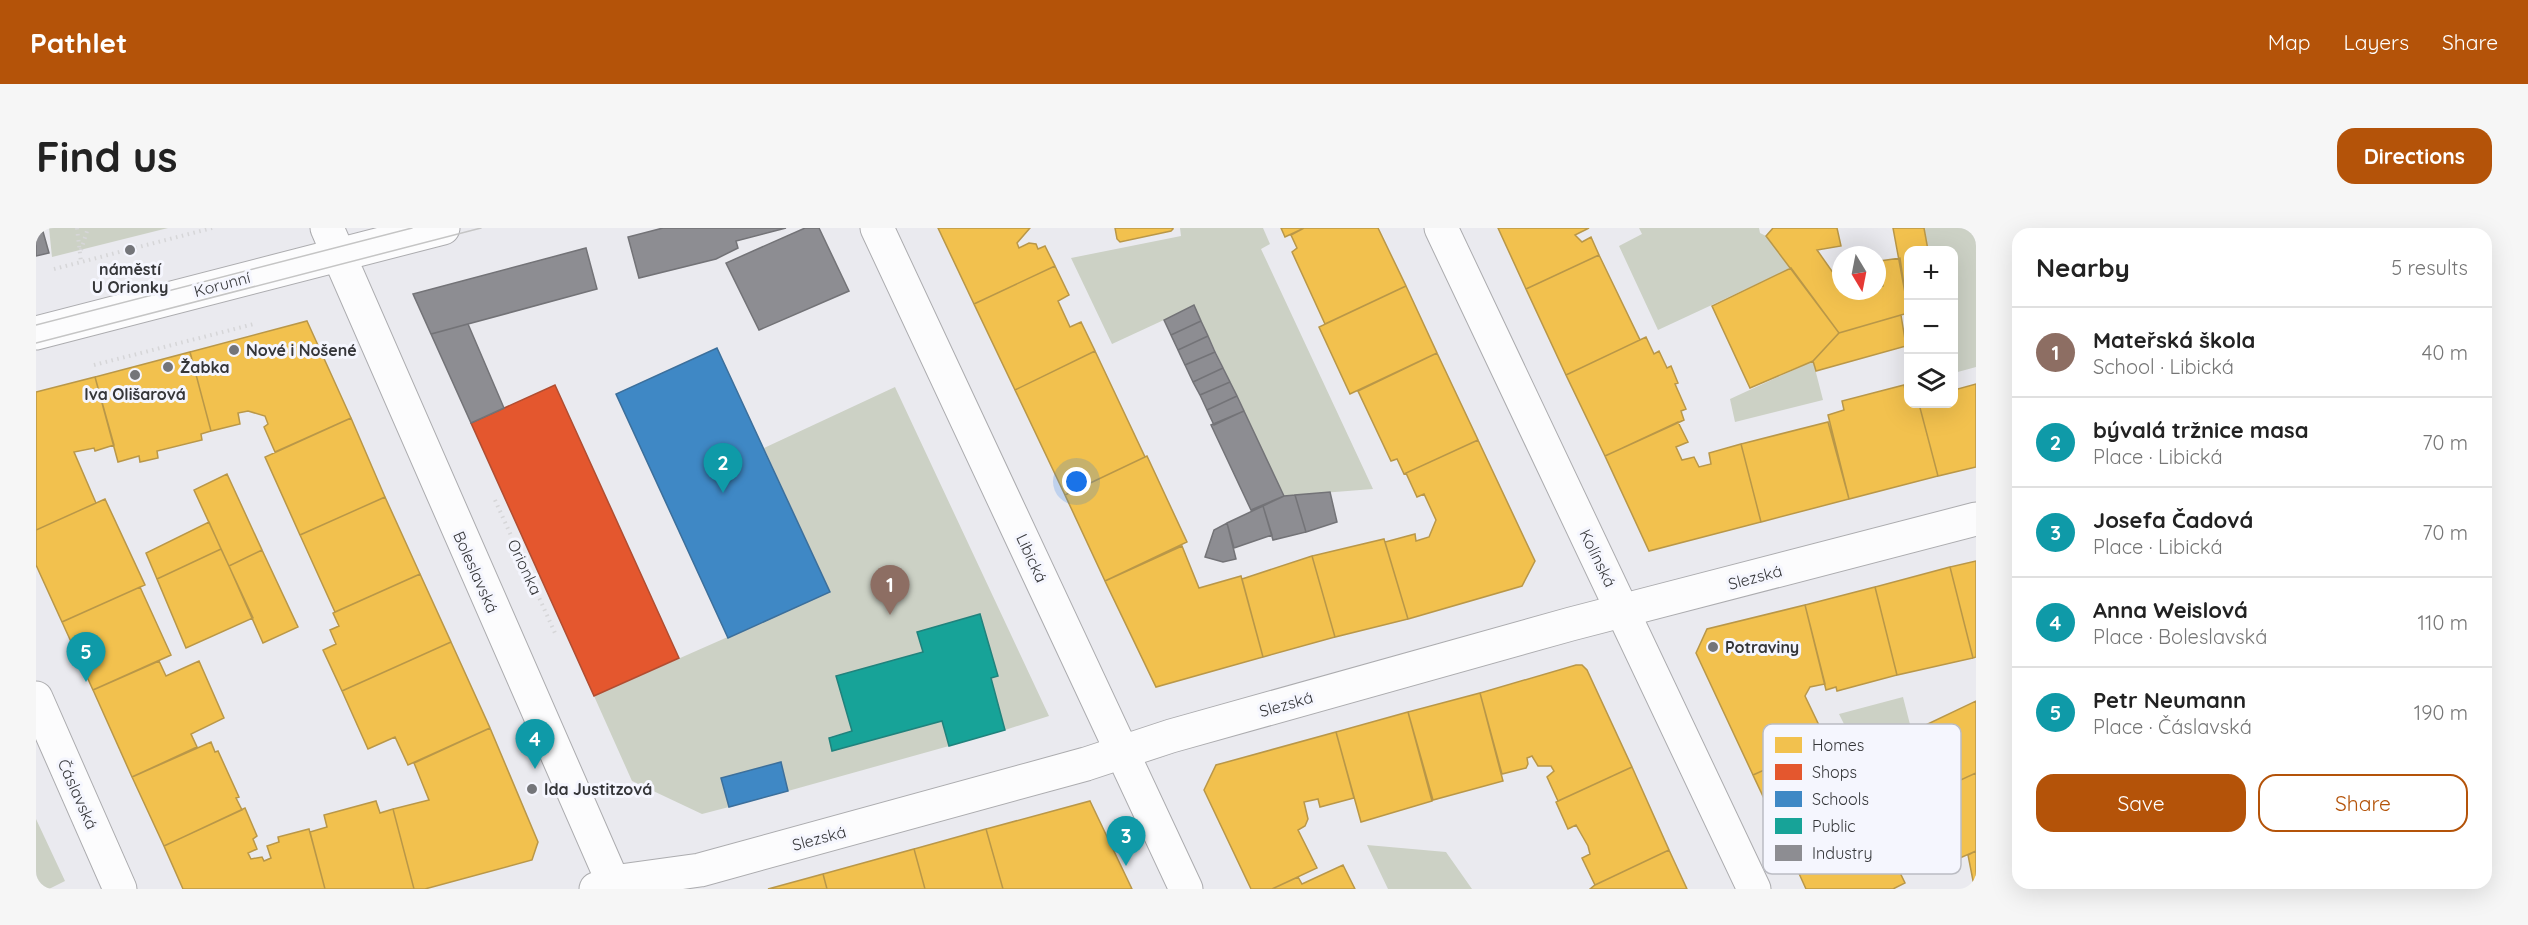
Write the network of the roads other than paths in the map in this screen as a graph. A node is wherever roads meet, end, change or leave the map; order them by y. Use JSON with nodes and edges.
{"nodes":[{"id":1,"x":443,"y":228,"type":"edge"},
{"id":2,"x":877,"y":228,"type":"edge"},
{"id":3,"x":1441,"y":228,"type":"edge"},
{"id":4,"x":340,"y":237,"type":"edge"},
{"id":5,"x":36,"y":333,"type":"edge"},
{"id":6,"x":1976,"y":519,"type":"edge"},
{"id":7,"x":1624,"y":612,"type":"junction"},
{"id":8,"x":36,"y":698,"type":"edge"},
{"id":9,"x":1123,"y":752,"type":"junction"},
{"id":10,"x":608,"y":887,"type":"edge"},
{"id":11,"x":120,"y":889,"type":"edge"},
{"id":12,"x":1186,"y":889,"type":"edge"},
{"id":13,"x":1754,"y":889,"type":"edge"}],
"edges":[{"from":1,"to":4,"type":"street","name":"Korunní"},
{"from":2,"to":9,"type":"street","name":"Libická"},
{"from":3,"to":7,"type":"street","name":"Kolínská"},
{"from":4,"to":5,"type":"street","name":"Korunní"},
{"from":4,"to":10,"type":"street","name":"Boleslavská"},
{"from":6,"to":7,"type":"street","name":"Slezská"},
{"from":7,"to":9,"type":"street","name":"Slezská"},
{"from":7,"to":13,"type":"street","name":"Kolínská"},
{"from":8,"to":11,"type":"street","name":"Čáslavská"},
{"from":9,"to":10,"type":"street","name":"Slezská"},
{"from":9,"to":12,"type":"street","name":"Libická"}]}
